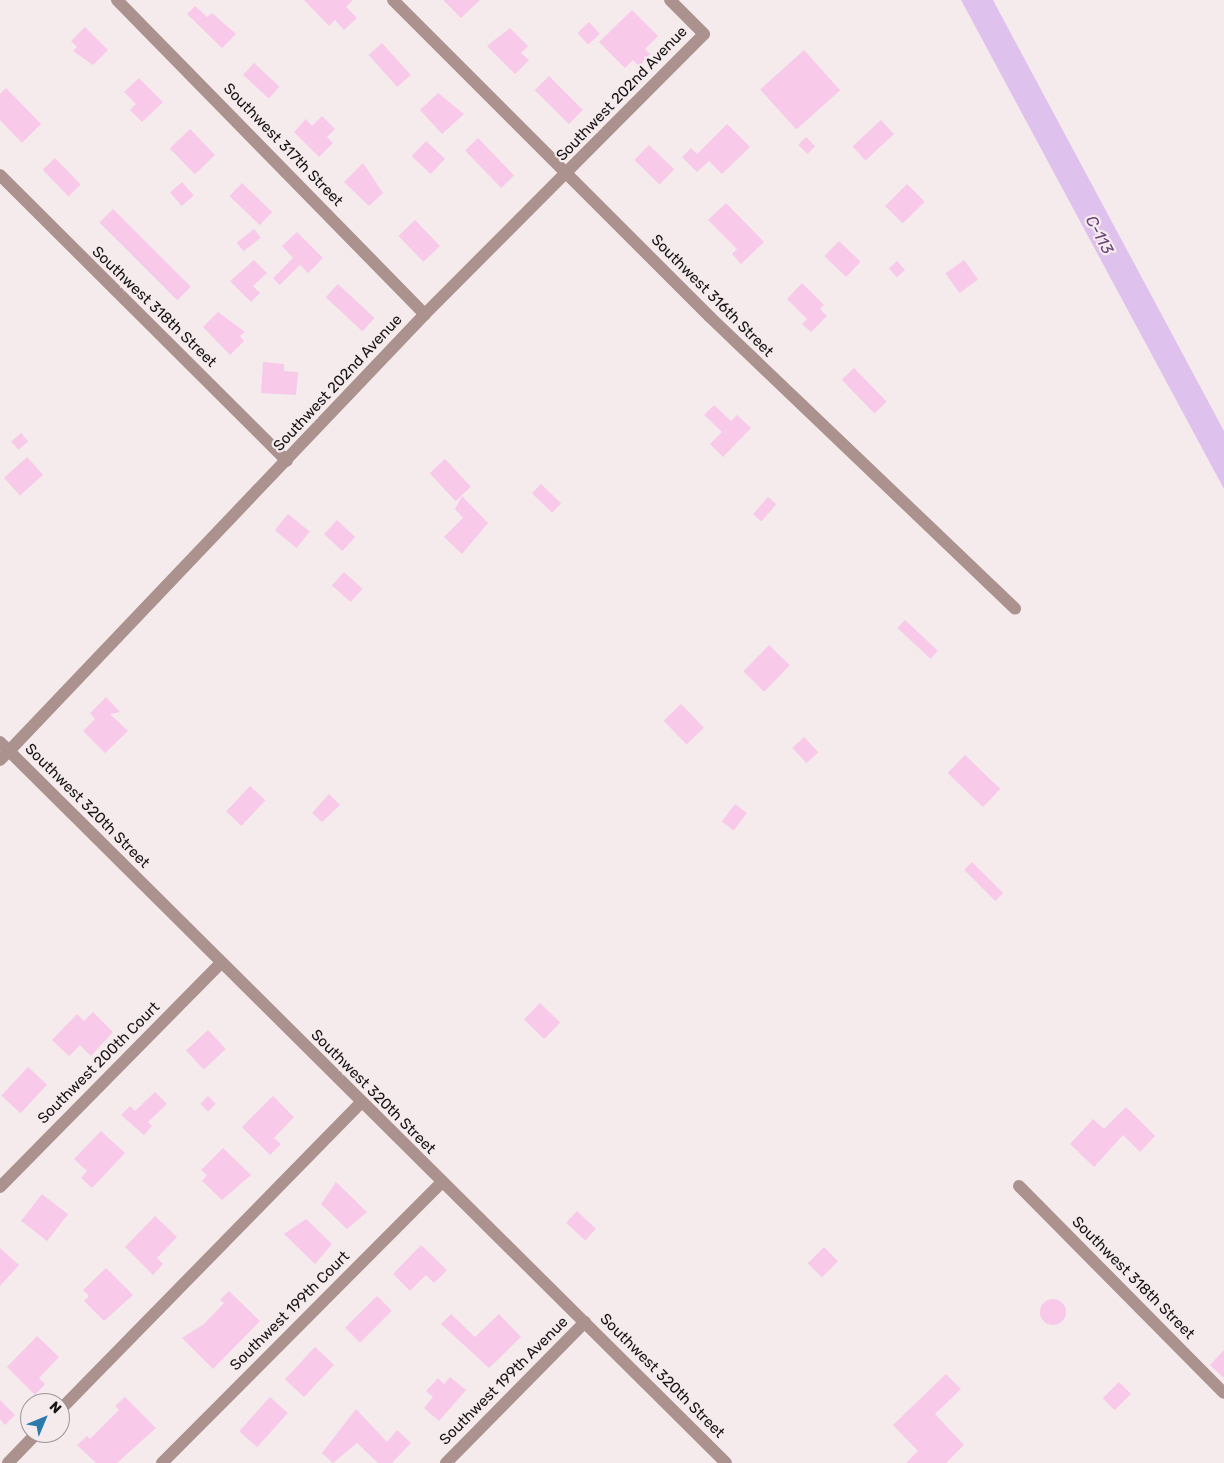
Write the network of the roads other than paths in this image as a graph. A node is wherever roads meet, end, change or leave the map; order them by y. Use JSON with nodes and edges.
{"nodes":[{"id":1,"x":117,"y":0,"type":"edge"},
{"id":2,"x":393,"y":0,"type":"edge"},
{"id":3,"x":670,"y":0,"type":"edge"},
{"id":4,"x":568,"y":174,"type":"junction"},
{"id":5,"x":0,"y":175,"type":"edge"},
{"id":6,"x":425,"y":314,"type":"junction"},
{"id":7,"x":287,"y":460,"type":"junction"},
{"id":8,"x":1014,"y":608,"type":"dead end"},
{"id":9,"x":3,"y":751,"type":"edge"},
{"id":10,"x":221,"y":963,"type":"junction"},
{"id":11,"x":361,"y":1103,"type":"junction"},
{"id":12,"x":441,"y":1183,"type":"junction"},
{"id":13,"x":1018,"y":1186,"type":"dead end"},
{"id":14,"x":0,"y":1187,"type":"edge"},
{"id":15,"x":585,"y":1322,"type":"junction"},
{"id":16,"x":1224,"y":1393,"type":"edge"},
{"id":17,"x":70,"y":1400,"type":"edge"},
{"id":18,"x":27,"y":1443,"type":"edge"},
{"id":19,"x":8,"y":1463,"type":"edge"},
{"id":20,"x":162,"y":1463,"type":"edge"},
{"id":21,"x":446,"y":1463,"type":"edge"},
{"id":22,"x":726,"y":1463,"type":"edge"}],
"edges":[{"from":1,"to":6,"type":"street","name":"Southwest 317th Street"},
{"from":2,"to":4,"type":"street","name":"Southwest 316th Street"},
{"from":3,"to":4,"type":"street","name":"Southwest 202nd Avenue"},
{"from":4,"to":6,"type":"street","name":"Southwest 202nd Avenue"},
{"from":4,"to":8,"type":"street","name":"Southwest 316th Street"},
{"from":5,"to":7,"type":"street","name":"Southwest 318th Street"},
{"from":6,"to":7,"type":"street","name":"Southwest 202nd Avenue"},
{"from":7,"to":9,"type":"street","name":"Southwest 202nd Avenue"},
{"from":9,"to":10,"type":"street","name":"Southwest 320th Street"},
{"from":10,"to":11,"type":"street","name":"Southwest 320th Street"},
{"from":10,"to":14,"type":"street","name":"Southwest 200th Court"},
{"from":11,"to":12,"type":"street","name":"Southwest 320th Street"},
{"from":11,"to":17,"type":"street"},
{"from":12,"to":15,"type":"street","name":"Southwest 320th Street"},
{"from":12,"to":20,"type":"street","name":"Southwest 199th Court"},
{"from":13,"to":16,"type":"street","name":"Southwest 318th Street"},
{"from":15,"to":21,"type":"street","name":"Southwest 199th Avenue"},
{"from":15,"to":22,"type":"street","name":"Southwest 320th Street"},
{"from":18,"to":19,"type":"street"}]}
